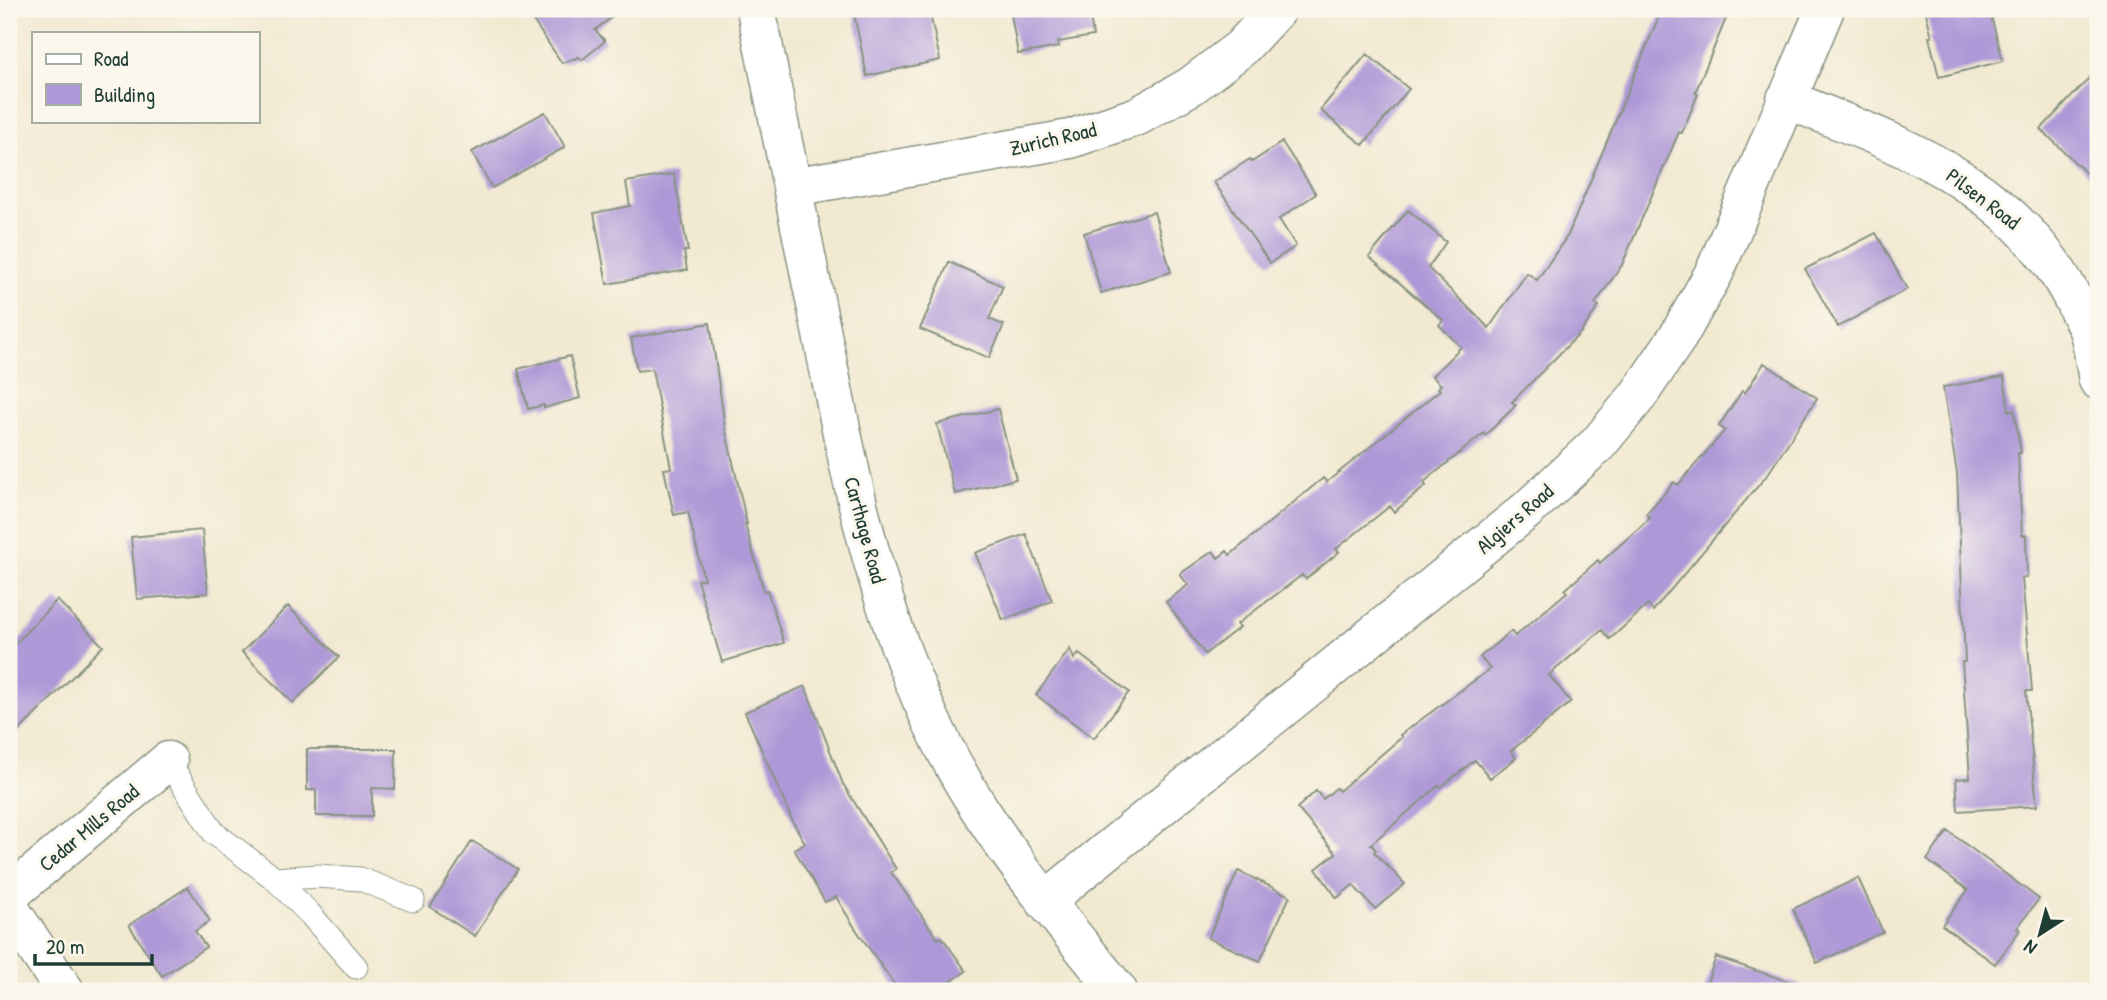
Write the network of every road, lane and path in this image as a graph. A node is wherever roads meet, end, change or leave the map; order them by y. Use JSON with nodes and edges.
{"nodes":[{"id":1,"x":756,"y":9,"type":"edge"},
{"id":2,"x":1277,"y":9,"type":"edge"},
{"id":3,"x":1825,"y":9,"type":"edge"},
{"id":4,"x":1786,"y":99,"type":"junction"},
{"id":5,"x":792,"y":187,"type":"junction"},
{"id":6,"x":2098,"y":380,"type":"edge"},
{"id":7,"x":168,"y":761,"type":"joint"},
{"id":8,"x":275,"y":879,"type":"junction"},
{"id":9,"x":9,"y":895,"type":"edge"},
{"id":10,"x":413,"y":900,"type":"dead end"},
{"id":11,"x":1045,"y":901,"type":"junction"},
{"id":12,"x":9,"y":908,"type":"edge"},
{"id":13,"x":356,"y":967,"type":"dead end"},
{"id":14,"x":65,"y":991,"type":"edge"},
{"id":15,"x":1118,"y":991,"type":"edge"}],
"edges":[{"from":1,"to":5,"type":"street","name":"Carthage Road"},
{"from":2,"to":5,"type":"street","name":"Zurich Road"},
{"from":3,"to":4,"type":"street","name":"Algiers Road"},
{"from":4,"to":6,"type":"street","name":"Pilsen Road"},
{"from":4,"to":11,"type":"street","name":"Algiers Road"},
{"from":5,"to":11,"type":"street","name":"Carthage Road"},
{"from":7,"to":8,"type":"lane"},
{"from":7,"to":9,"type":"street","name":"Cedar Mills Road"},
{"from":8,"to":10,"type":"lane"},
{"from":8,"to":13,"type":"lane"},
{"from":11,"to":15,"type":"street","name":"Carthage Road"},
{"from":12,"to":14,"type":"street"}]}
